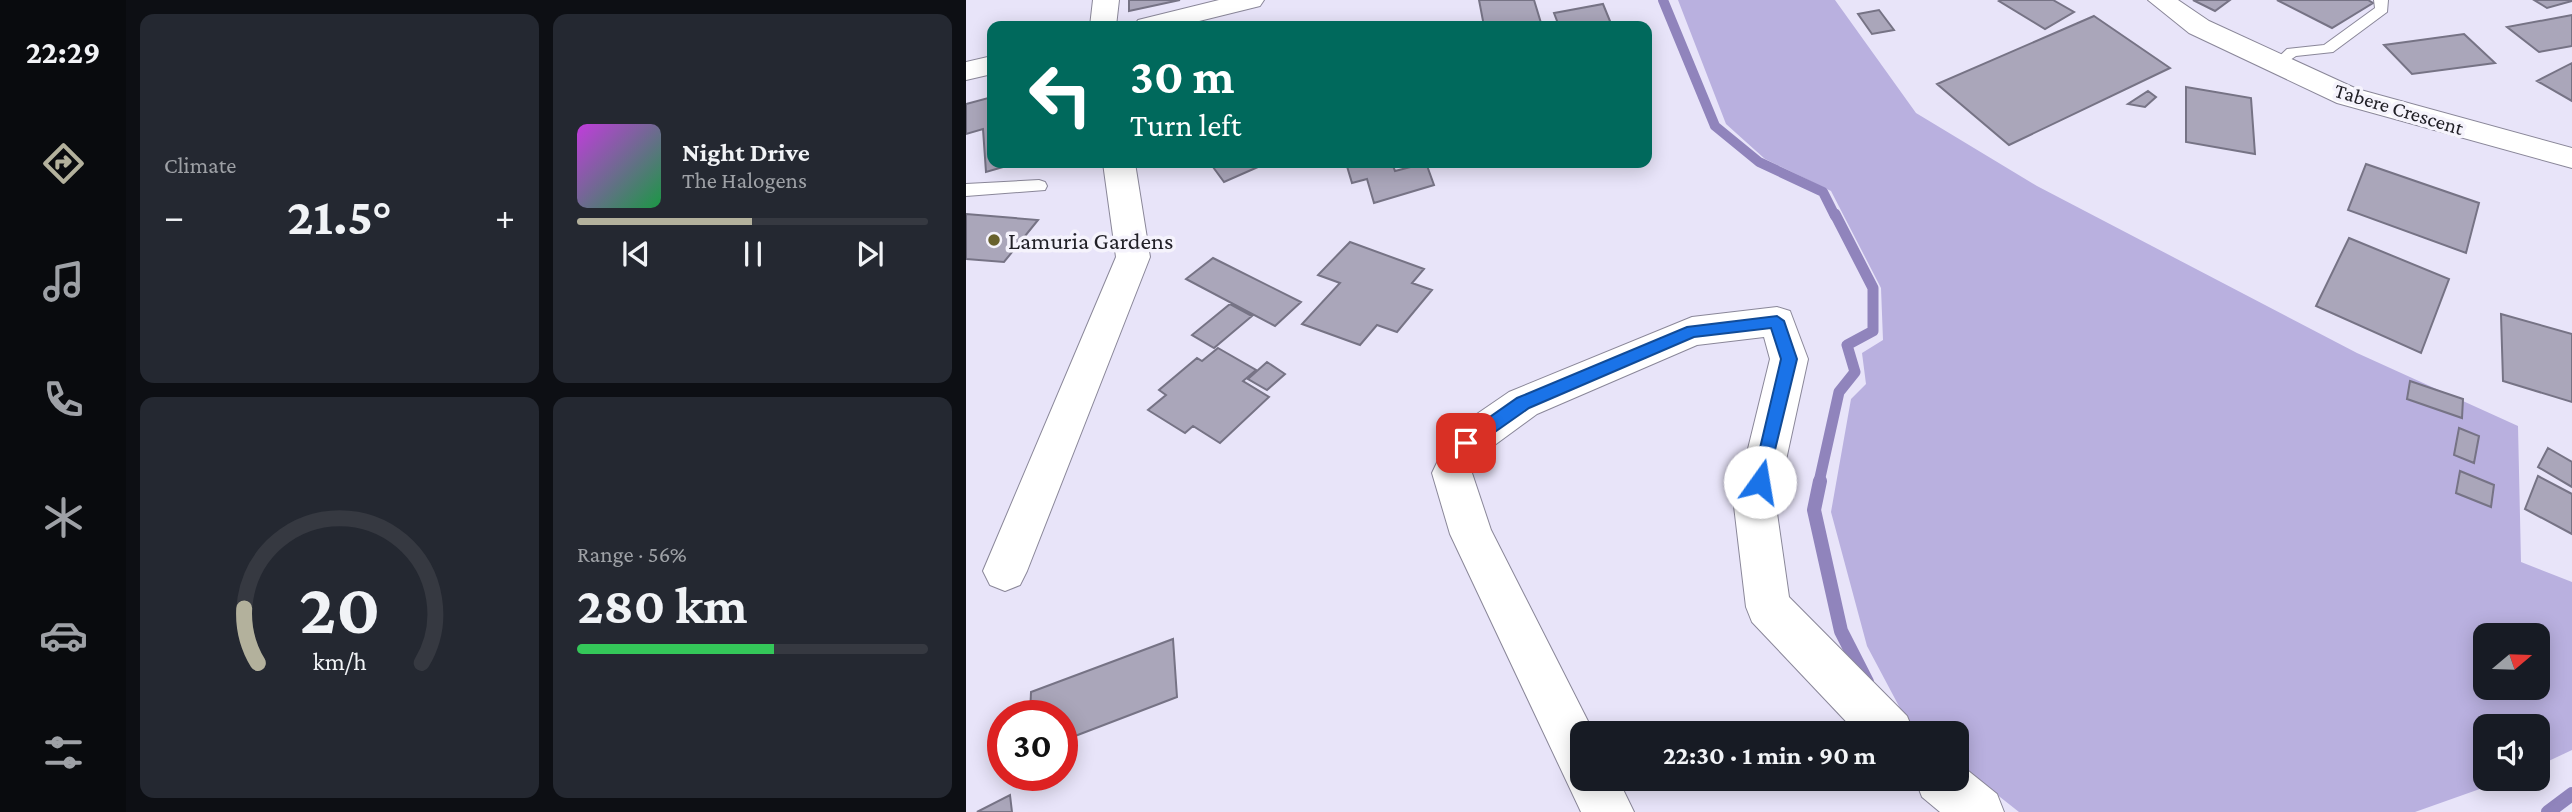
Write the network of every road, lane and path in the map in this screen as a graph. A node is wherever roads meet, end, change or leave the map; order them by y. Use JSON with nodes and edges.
{"nodes":[{"id":1,"x":1106,"y":0,"type":"edge"},
{"id":2,"x":1251,"y":0,"type":"edge"},
{"id":3,"x":2161,"y":0,"type":"edge"},
{"id":4,"x":2381,"y":0,"type":"edge"},
{"id":5,"x":1104,"y":21,"type":"edge"},
{"id":6,"x":1168,"y":21,"type":"edge"},
{"id":7,"x":2277,"y":65,"type":"junction"},
{"id":8,"x":987,"y":66,"type":"edge"},
{"id":9,"x":966,"y":71,"type":"edge"},
{"id":10,"x":2572,"y":158,"type":"edge"},
{"id":11,"x":1120,"y":168,"type":"edge"},
{"id":12,"x":1039,"y":186,"type":"dead end"},
{"id":13,"x":966,"y":190,"type":"edge"},
{"id":14,"x":1005,"y":571,"type":"dead end"},
{"id":15,"x":1878,"y":721,"type":"edge"},
{"id":16,"x":1570,"y":737,"type":"edge"},
{"id":17,"x":1597,"y":791,"type":"edge"},
{"id":18,"x":1954,"y":791,"type":"edge"},
{"id":19,"x":1609,"y":812,"type":"edge"},
{"id":20,"x":1979,"y":812,"type":"edge"}],
"edges":[{"from":1,"to":5,"type":"street"},
{"from":2,"to":6,"type":"street"},
{"from":3,"to":7,"type":"street","name":"Tabere Crescent"},
{"from":4,"to":7,"type":"lane"},
{"from":7,"to":10,"type":"street","name":"Tabere Crescent"},
{"from":8,"to":9,"type":"street"},
{"from":11,"to":14,"type":"street"},
{"from":12,"to":13,"type":"lane"},
{"from":15,"to":16,"type":"street"},
{"from":17,"to":19,"type":"street"},
{"from":18,"to":20,"type":"street"}]}
